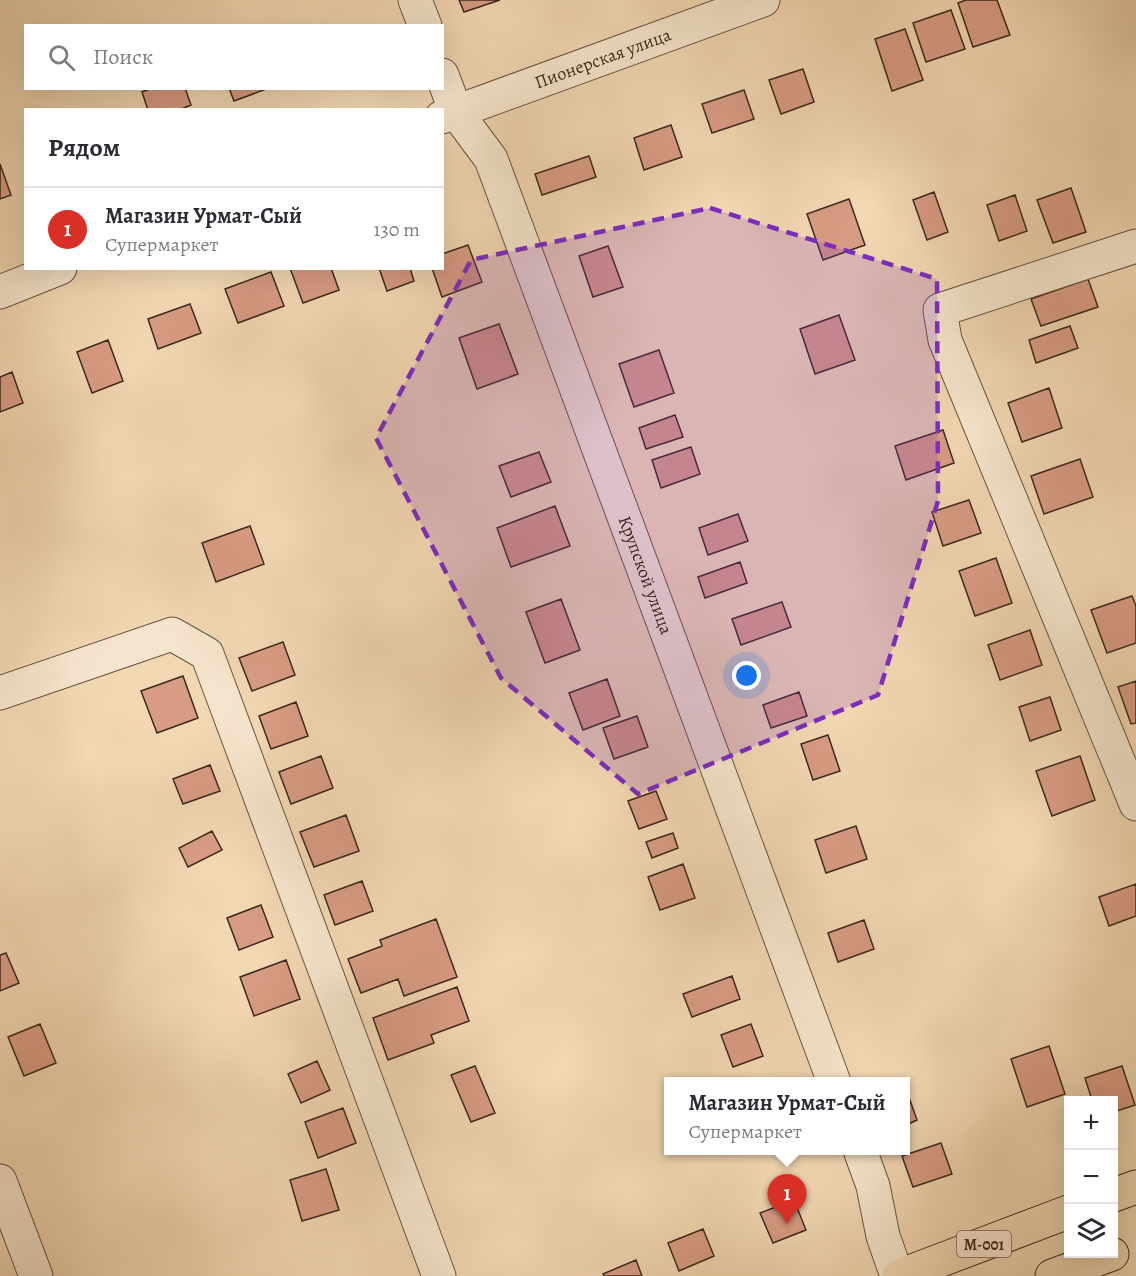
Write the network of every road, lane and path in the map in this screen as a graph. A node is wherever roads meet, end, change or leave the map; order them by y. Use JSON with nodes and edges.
{"nodes":[{"id":1,"x":415,"y":0,"type":"edge"},
{"id":2,"x":763,"y":0,"type":"edge"},
{"id":3,"x":424,"y":24,"type":"edge"},
{"id":4,"x":444,"y":86,"type":"edge"},
{"id":5,"x":449,"y":114,"type":"edge"},
{"id":6,"x":1136,"y":246,"type":"edge"},
{"id":7,"x":55,"y":270,"type":"edge"},
{"id":8,"x":0,"y":292,"type":"edge"},
{"id":9,"x":0,"y":693,"type":"edge"},
{"id":10,"x":1136,"y":804,"type":"edge"},
{"id":11,"x":832,"y":1077,"type":"edge"},
{"id":12,"x":862,"y":1155,"type":"edge"},
{"id":13,"x":0,"y":1181,"type":"edge"},
{"id":14,"x":1136,"y":1187,"type":"edge"},
{"id":15,"x":1118,"y":1193,"type":"edge"},
{"id":16,"x":1064,"y":1214,"type":"edge"},
{"id":17,"x":1136,"y":1245,"type":"edge"},
{"id":18,"x":1118,"y":1251,"type":"edge"},
{"id":19,"x":1100,"y":1258,"type":"edge"},
{"id":20,"x":36,"y":1276,"type":"edge"},
{"id":21,"x":439,"y":1276,"type":"edge"},
{"id":22,"x":898,"y":1276,"type":"edge"},
{"id":23,"x":1052,"y":1276,"type":"edge"}],
"edges":[{"from":1,"to":3,"type":"street"},
{"from":2,"to":5,"type":"street","name":"Пионерская улица"},
{"from":4,"to":5,"type":"street","name":"Крупской улица"},
{"from":5,"to":11,"type":"street","name":"Крупской улица"},
{"from":6,"to":10,"type":"street"},
{"from":7,"to":8,"type":"street"},
{"from":9,"to":21,"type":"street"},
{"from":12,"to":22,"type":"street"},
{"from":13,"to":20,"type":"street"},
{"from":14,"to":15,"type":"main road"},
{"from":16,"to":22,"type":"main road","number":"M-001"},
{"from":17,"to":18,"type":"main road"},
{"from":19,"to":23,"type":"main road"}]}
